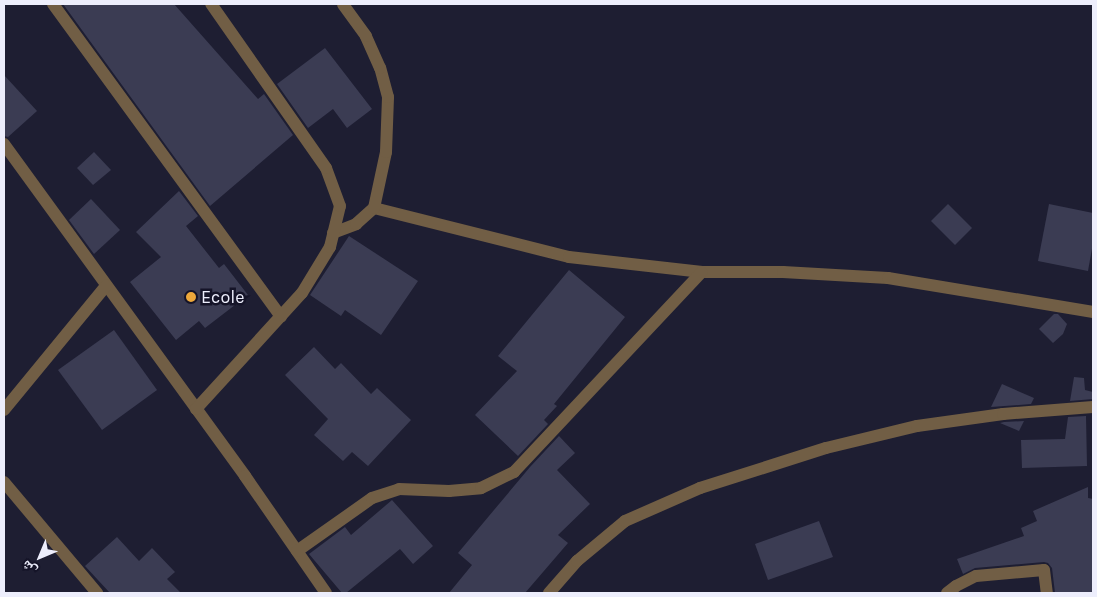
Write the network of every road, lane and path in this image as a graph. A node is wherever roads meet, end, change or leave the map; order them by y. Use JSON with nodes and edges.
{"nodes":[{"id":1,"x":52,"y":4,"type":"edge"},
{"id":2,"x":211,"y":4,"type":"edge"},
{"id":3,"x":343,"y":4,"type":"edge"},
{"id":4,"x":4,"y":144,"type":"edge"},
{"id":5,"x":374,"y":208,"type":"junction"},
{"id":6,"x":333,"y":233,"type":"junction"},
{"id":7,"x":702,"y":272,"type":"junction"},
{"id":8,"x":106,"y":286,"type":"junction"},
{"id":9,"x":1093,"y":312,"type":"edge"},
{"id":10,"x":281,"y":317,"type":"junction"},
{"id":11,"x":1093,"y":407,"type":"edge"},
{"id":12,"x":196,"y":409,"type":"junction"},
{"id":13,"x":4,"y":410,"type":"edge"},
{"id":14,"x":4,"y":482,"type":"edge"},
{"id":15,"x":298,"y":551,"type":"junction"},
{"id":16,"x":954,"y":591,"type":"edge"},
{"id":17,"x":97,"y":593,"type":"edge"},
{"id":18,"x":326,"y":593,"type":"edge"},
{"id":19,"x":549,"y":593,"type":"edge"},
{"id":20,"x":1047,"y":593,"type":"edge"}],
"edges":[{"from":1,"to":10,"type":"street"},
{"from":2,"to":6,"type":"street"},
{"from":3,"to":5,"type":"street"},
{"from":4,"to":8,"type":"street"},
{"from":5,"to":6,"type":"street"},
{"from":5,"to":7,"type":"street"},
{"from":6,"to":10,"type":"street"},
{"from":7,"to":9,"type":"street"},
{"from":7,"to":15,"type":"street"},
{"from":8,"to":12,"type":"street"},
{"from":8,"to":13,"type":"street"},
{"from":10,"to":12,"type":"street"},
{"from":11,"to":19,"type":"street"},
{"from":12,"to":15,"type":"street"},
{"from":14,"to":17,"type":"street"},
{"from":15,"to":18,"type":"street"},
{"from":16,"to":20,"type":"street"}]}
